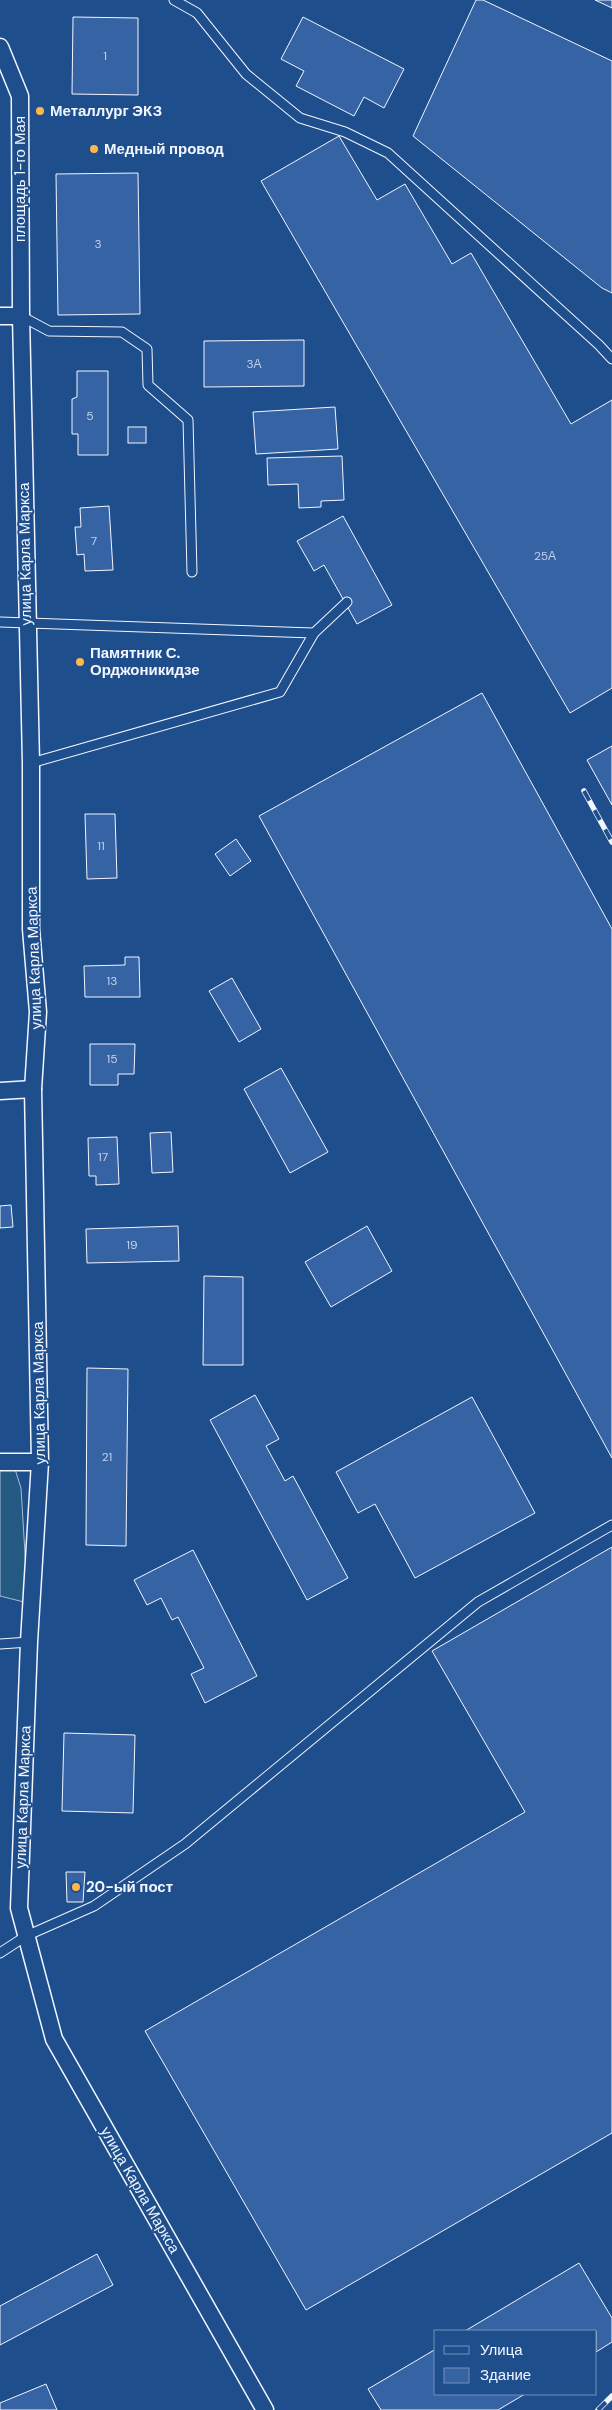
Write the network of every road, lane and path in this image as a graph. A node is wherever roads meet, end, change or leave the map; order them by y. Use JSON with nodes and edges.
{"nodes":[{"id":1,"x":174,"y":0,"type":"edge"},
{"id":2,"x":0,"y":47,"type":"edge"},
{"id":3,"x":0,"y":316,"type":"edge"},
{"id":4,"x":21,"y":316,"type":"junction"},
{"id":5,"x":612,"y":359,"type":"edge"},
{"id":6,"x":192,"y":572,"type":"dead end"},
{"id":7,"x":347,"y":602,"type":"dead end"},
{"id":8,"x":26,"y":621,"type":"junction"},
{"id":9,"x":0,"y":622,"type":"edge"},
{"id":10,"x":314,"y":633,"type":"junction"},
{"id":11,"x":31,"y":764,"type":"junction"},
{"id":12,"x":33,"y":1089,"type":"junction"},
{"id":13,"x":0,"y":1091,"type":"edge"},
{"id":14,"x":0,"y":1462,"type":"edge"},
{"id":15,"x":40,"y":1462,"type":"junction"},
{"id":16,"x":612,"y":1525,"type":"edge"},
{"id":17,"x":30,"y":1642,"type":"junction"},
{"id":18,"x":0,"y":1644,"type":"edge"},
{"id":19,"x":26,"y":1936,"type":"junction"},
{"id":20,"x":0,"y":1953,"type":"edge"},
{"id":21,"x":265,"y":2410,"type":"edge"}],
"edges":[{"from":1,"to":5,"type":"lane"},
{"from":2,"to":4,"type":"street","name":"площадь 1-го Мая"},
{"from":3,"to":4,"type":"street"},
{"from":4,"to":6,"type":"lane"},
{"from":4,"to":8,"type":"street","name":"улица Карла Маркса"},
{"from":7,"to":10,"type":"lane"},
{"from":8,"to":9,"type":"lane"},
{"from":8,"to":10,"type":"lane"},
{"from":8,"to":11,"type":"street","name":"улица Карла Маркса"},
{"from":10,"to":11,"type":"lane"},
{"from":11,"to":12,"type":"street","name":"улица Карла Маркса"},
{"from":12,"to":13,"type":"street"},
{"from":12,"to":15,"type":"street","name":"улица Карла Маркса"},
{"from":14,"to":15,"type":"street"},
{"from":15,"to":17,"type":"street","name":"улица Карла Маркса"},
{"from":16,"to":19,"type":"lane"},
{"from":17,"to":18,"type":"lane"},
{"from":17,"to":19,"type":"street","name":"улица Карла Маркса"},
{"from":19,"to":20,"type":"lane"},
{"from":19,"to":21,"type":"street","name":"улица Карла Маркса"}]}
